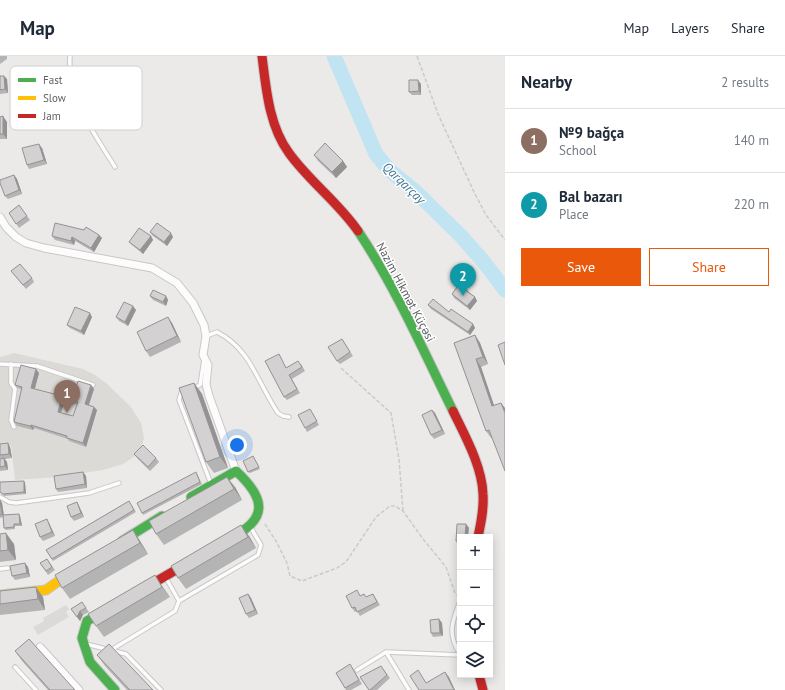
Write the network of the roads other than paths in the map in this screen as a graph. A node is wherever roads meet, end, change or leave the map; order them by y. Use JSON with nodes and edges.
{"nodes":[{"id":1,"x":70,"y":56,"type":"edge"},
{"id":2,"x":262,"y":56,"type":"edge"},
{"id":3,"x":71,"y":66,"type":"edge"},
{"id":4,"x":93,"y":130,"type":"edge"},
{"id":5,"x":115,"y":167,"type":"dead end"},
{"id":6,"x":0,"y":217,"type":"edge"},
{"id":7,"x":206,"y":336,"type":"junction"},
{"id":8,"x":0,"y":364,"type":"edge"},
{"id":9,"x":12,"y":364,"type":"junction"},
{"id":10,"x":203,"y":384,"type":"junction"},
{"id":11,"x":93,"y":385,"type":"dead end"},
{"id":12,"x":289,"y":417,"type":"dead end"},
{"id":13,"x":14,"y":427,"type":"edge"},
{"id":14,"x":236,"y":471,"type":"junction"},
{"id":15,"x":119,"y":484,"type":"dead end"},
{"id":16,"x":212,"y":485,"type":"junction"},
{"id":17,"x":0,"y":497,"type":"edge"},
{"id":18,"x":185,"y":502,"type":"edge"},
{"id":19,"x":172,"y":510,"type":"edge"},
{"id":20,"x":250,"y":527,"type":"junction"},
{"id":21,"x":478,"y":534,"type":"edge"},
{"id":22,"x":224,"y":542,"type":"edge"},
{"id":23,"x":112,"y":547,"type":"edge"},
{"id":24,"x":191,"y":561,"type":"edge"},
{"id":25,"x":8,"y":568,"type":"dead end"},
{"id":26,"x":78,"y":568,"type":"edge"},
{"id":27,"x":0,"y":569,"type":"edge"},
{"id":28,"x":165,"y":576,"type":"junction"},
{"id":29,"x":139,"y":591,"type":"edge"},
{"id":30,"x":0,"y":595,"type":"edge"},
{"id":31,"x":179,"y":602,"type":"junction"},
{"id":32,"x":113,"y":606,"type":"edge"},
{"id":33,"x":458,"y":606,"type":"edge"},
{"id":34,"x":84,"y":643,"type":"junction"},
{"id":35,"x":40,"y":647,"type":"dead end"},
{"id":36,"x":111,"y":650,"type":"junction"},
{"id":37,"x":457,"y":650,"type":"edge"},
{"id":38,"x":386,"y":652,"type":"junction"},
{"id":39,"x":457,"y":655,"type":"edge"},
{"id":40,"x":15,"y":667,"type":"dead end"},
{"id":41,"x":357,"y":670,"type":"dead end"},
{"id":42,"x":480,"y":678,"type":"edge"},
{"id":43,"x":36,"y":690,"type":"edge"},
{"id":44,"x":79,"y":690,"type":"edge"},
{"id":45,"x":115,"y":690,"type":"edge"},
{"id":46,"x":160,"y":690,"type":"edge"},
{"id":47,"x":409,"y":690,"type":"edge"},
{"id":48,"x":483,"y":690,"type":"edge"}],
"edges":[{"from":1,"to":3,"type":"lane"},
{"from":2,"to":21,"type":"main road","name":"Nazim Hikmət Küçəsi"},
{"from":4,"to":5,"type":"lane"},
{"from":6,"to":7,"type":"street"},
{"from":7,"to":10,"type":"street"},
{"from":7,"to":12,"type":"lane"},
{"from":8,"to":9,"type":"lane"},
{"from":9,"to":11,"type":"lane"},
{"from":9,"to":13,"type":"lane"},
{"from":10,"to":14,"type":"street"},
{"from":10,"to":16,"type":"lane"},
{"from":14,"to":16,"type":"main road"},
{"from":14,"to":20,"type":"main road"},
{"from":15,"to":17,"type":"lane"},
{"from":16,"to":18,"type":"main road"},
{"from":19,"to":23,"type":"main road"},
{"from":20,"to":22,"type":"main road"},
{"from":20,"to":31,"type":"lane"},
{"from":24,"to":28,"type":"main road"},
{"from":25,"to":27,"type":"lane"},
{"from":26,"to":30,"type":"main road"},
{"from":28,"to":29,"type":"main road"},
{"from":28,"to":31,"type":"lane"},
{"from":31,"to":36,"type":"lane"},
{"from":32,"to":34,"type":"main road"},
{"from":33,"to":37,"type":"lane"},
{"from":34,"to":36,"type":"lane"},
{"from":34,"to":45,"type":"main road"},
{"from":35,"to":44,"type":"street"},
{"from":36,"to":46,"type":"lane"},
{"from":38,"to":39,"type":"lane"},
{"from":38,"to":41,"type":"lane"},
{"from":38,"to":47,"type":"lane"},
{"from":40,"to":43,"type":"lane"},
{"from":42,"to":48,"type":"main road"}]}
